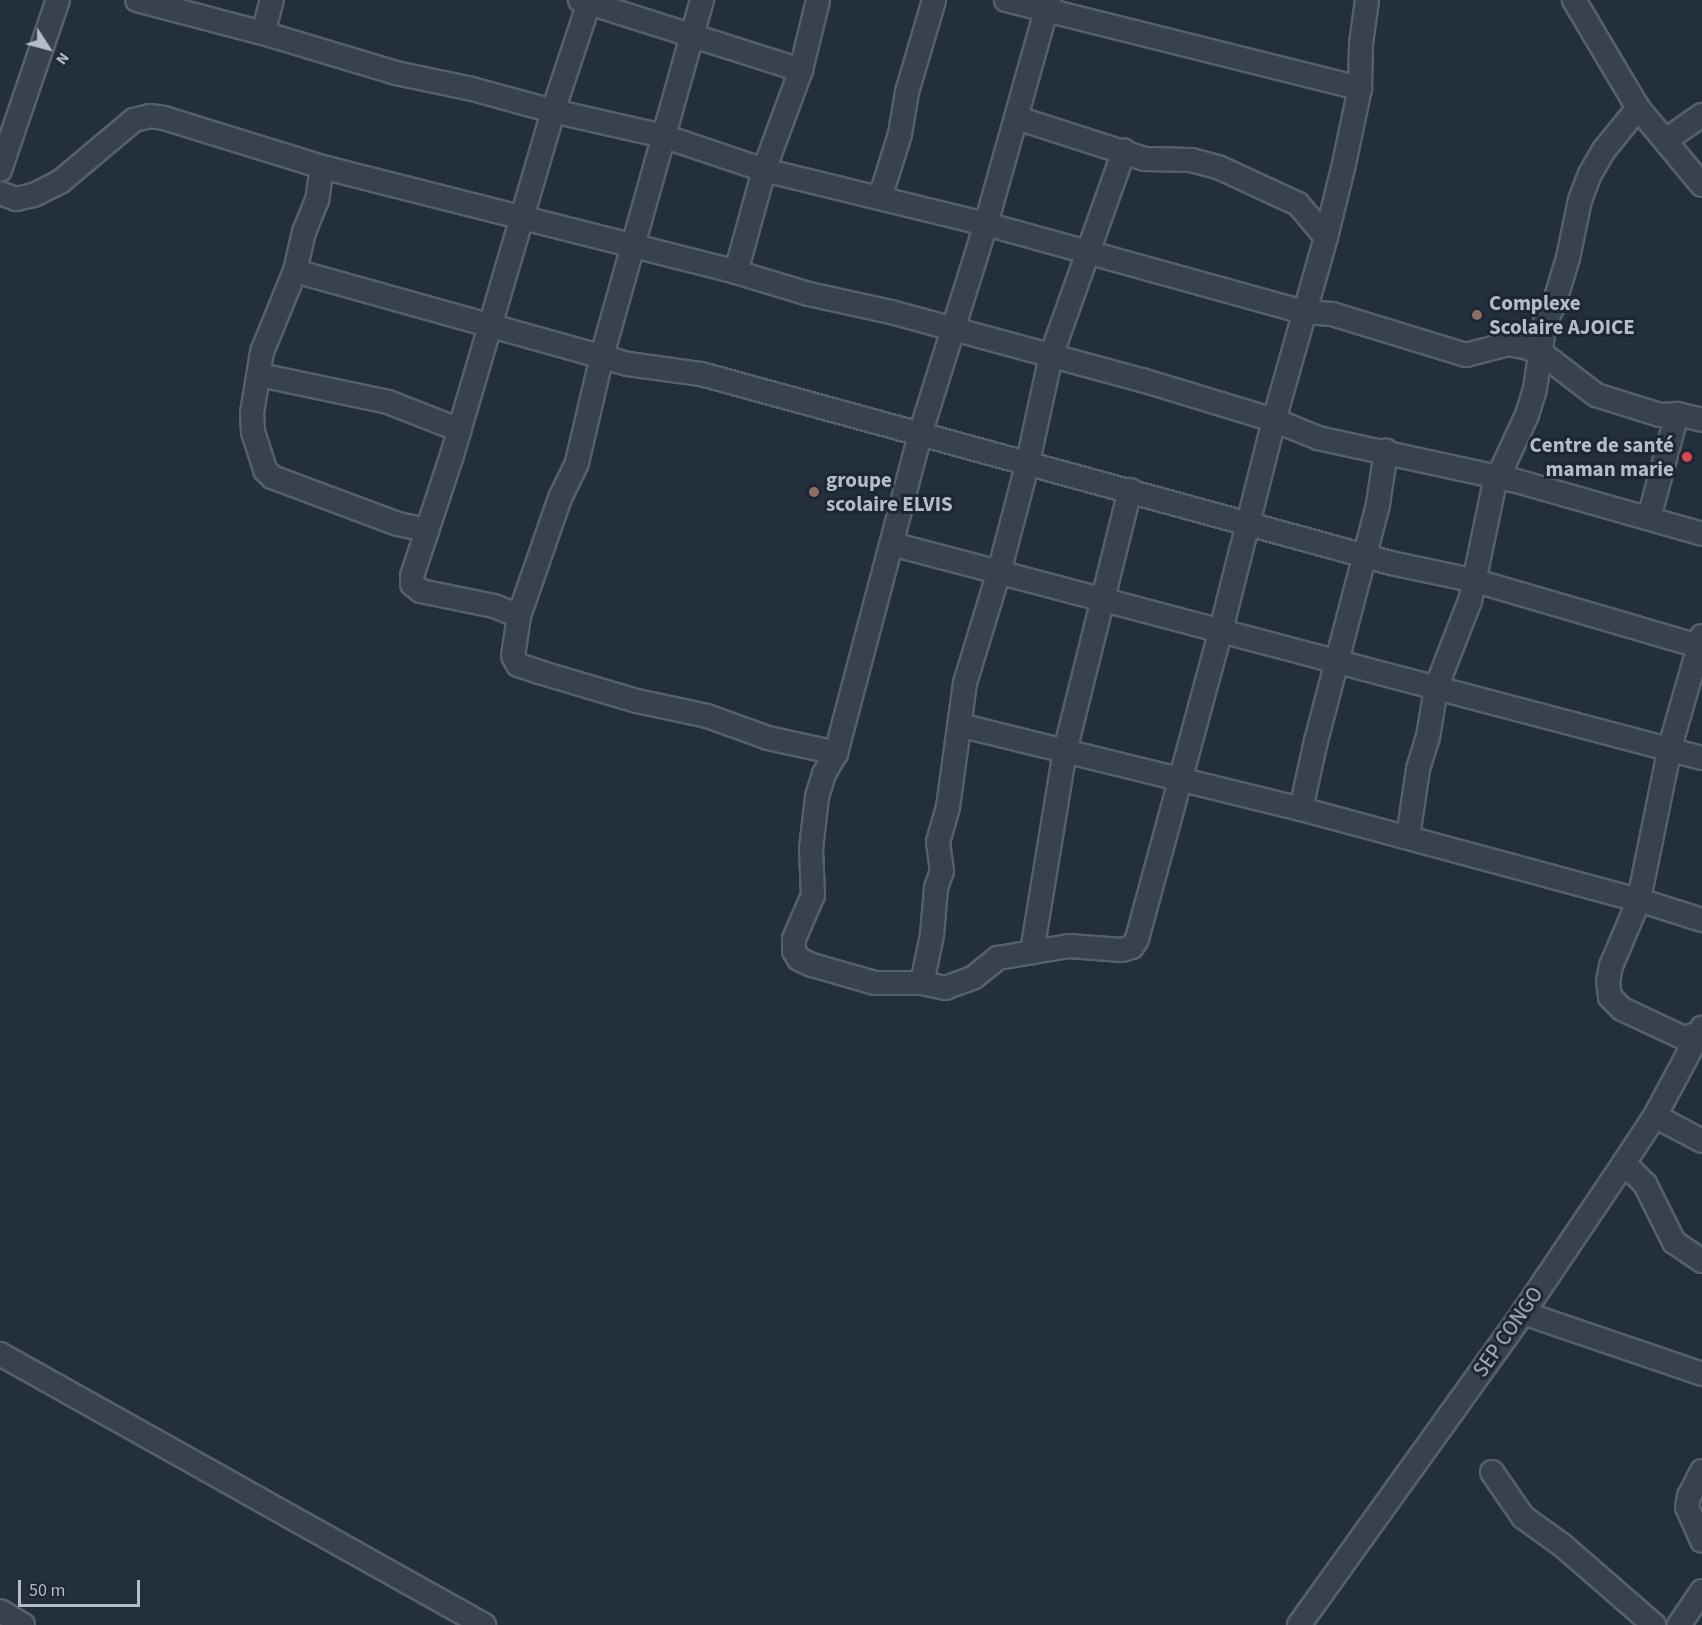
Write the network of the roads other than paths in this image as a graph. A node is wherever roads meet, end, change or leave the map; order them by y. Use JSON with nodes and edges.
{"nodes":[{"id":1,"x":58,"y":0,"type":"edge"},
{"id":2,"x":137,"y":0,"type":"edge"},
{"id":3,"x":272,"y":0,"type":"edge"},
{"id":4,"x":702,"y":0,"type":"edge"},
{"id":5,"x":818,"y":0,"type":"edge"},
{"id":6,"x":934,"y":0,"type":"edge"},
{"id":7,"x":1006,"y":0,"type":"edge"},
{"id":8,"x":1367,"y":0,"type":"edge"},
{"id":9,"x":586,"y":1,"type":"edge"},
{"id":10,"x":1576,"y":1,"type":"edge"},
{"id":11,"x":1048,"y":6,"type":"edge"},
{"id":12,"x":263,"y":33,"type":"junction"},
{"id":13,"x":691,"y":34,"type":"junction"},
{"id":14,"x":801,"y":70,"type":"junction"},
{"id":15,"x":1360,"y":88,"type":"junction"},
{"id":16,"x":1638,"y":108,"type":"junction"},
{"id":17,"x":553,"y":111,"type":"junction"},
{"id":18,"x":1702,"y":115,"type":"edge"},
{"id":19,"x":1017,"y":118,"type":"junction"},
{"id":20,"x":663,"y":136,"type":"junction"},
{"id":21,"x":1666,"y":140,"type":"junction"},
{"id":22,"x":1124,"y":151,"type":"junction"},
{"id":23,"x":326,"y":168,"type":"junction"},
{"id":24,"x":0,"y":170,"type":"edge"},
{"id":25,"x":764,"y":170,"type":"junction"},
{"id":26,"x":1702,"y":184,"type":"edge"},
{"id":27,"x":0,"y":193,"type":"edge"},
{"id":28,"x":880,"y":198,"type":"junction"},
{"id":29,"x":522,"y":218,"type":"junction"},
{"id":30,"x":986,"y":224,"type":"junction"},
{"id":31,"x":1326,"y":237,"type":"junction"},
{"id":32,"x":631,"y":246,"type":"junction"},
{"id":33,"x":1088,"y":252,"type":"junction"},
{"id":34,"x":295,"y":272,"type":"junction"},
{"id":35,"x":736,"y":272,"type":"junction"},
{"id":36,"x":1303,"y":312,"type":"junction"},
{"id":37,"x":490,"y":324,"type":"junction"},
{"id":38,"x":951,"y":329,"type":"junction"},
{"id":39,"x":1540,"y":352,"type":"junction"},
{"id":40,"x":602,"y":356,"type":"junction"},
{"id":41,"x":1051,"y":356,"type":"junction"},
{"id":42,"x":260,"y":375,"type":"junction"},
{"id":43,"x":1677,"y":414,"type":"junction"},
{"id":44,"x":1274,"y":420,"type":"junction"},
{"id":45,"x":1702,"y":420,"type":"edge"},
{"id":46,"x":460,"y":430,"type":"junction"},
{"id":47,"x":920,"y":435,"type":"junction"},
{"id":48,"x":1386,"y":451,"type":"junction"},
{"id":49,"x":1028,"y":462,"type":"junction"},
{"id":50,"x":1497,"y":476,"type":"junction"},
{"id":51,"x":1130,"y":490,"type":"junction"},
{"id":52,"x":1650,"y":518,"type":"junction"},
{"id":53,"x":1247,"y":522,"type":"junction"},
{"id":54,"x":427,"y":530,"type":"junction"},
{"id":55,"x":1702,"y":534,"type":"edge"},
{"id":56,"x":892,"y":544,"type":"junction"},
{"id":57,"x":1365,"y":554,"type":"junction"},
{"id":58,"x":999,"y":572,"type":"junction"},
{"id":59,"x":1476,"y":581,"type":"junction"},
{"id":60,"x":1102,"y":600,"type":"junction"},
{"id":61,"x":519,"y":616,"type":"junction"},
{"id":62,"x":1221,"y":630,"type":"junction"},
{"id":63,"x":1701,"y":643,"type":"edge"},
{"id":64,"x":1337,"y":660,"type":"junction"},
{"id":65,"x":1436,"y":688,"type":"junction"},
{"id":66,"x":959,"y":725,"type":"junction"},
{"id":67,"x":1670,"y":747,"type":"junction"},
{"id":68,"x":1065,"y":751,"type":"junction"},
{"id":69,"x":836,"y":753,"type":"junction"},
{"id":70,"x":1702,"y":758,"type":"edge"},
{"id":71,"x":1181,"y":781,"type":"junction"},
{"id":72,"x":1301,"y":808,"type":"junction"},
{"id":73,"x":1408,"y":837,"type":"junction"},
{"id":74,"x":1639,"y":900,"type":"junction"},
{"id":75,"x":1702,"y":920,"type":"edge"},
{"id":76,"x":1032,"y":952,"type":"junction"},
{"id":77,"x":922,"y":983,"type":"junction"},
{"id":78,"x":1701,"y":1031,"type":"edge"},
{"id":79,"x":1655,"y":1116,"type":"junction"},
{"id":80,"x":1702,"y":1141,"type":"edge"},
{"id":81,"x":1624,"y":1163,"type":"junction"},
{"id":82,"x":1702,"y":1261,"type":"edge"},
{"id":83,"x":1522,"y":1312,"type":"junction"},
{"id":84,"x":0,"y":1354,"type":"edge"},
{"id":85,"x":1702,"y":1374,"type":"edge"},
{"id":86,"x":1702,"y":1471,"type":"edge"},
{"id":87,"x":1492,"y":1472,"type":"dead end"},
{"id":88,"x":1702,"y":1541,"type":"edge"},
{"id":89,"x":1702,"y":1591,"type":"edge"},
{"id":90,"x":0,"y":1611,"type":"edge"},
{"id":91,"x":23,"y":1625,"type":"edge"},
{"id":92,"x":484,"y":1625,"type":"edge"},
{"id":93,"x":1299,"y":1625,"type":"edge"},
{"id":94,"x":1654,"y":1625,"type":"edge"},
{"id":95,"x":1679,"y":1625,"type":"edge"}],
"edges":[{"from":1,"to":24,"type":"street"},
{"from":2,"to":12,"type":"street"},
{"from":3,"to":12,"type":"street"},
{"from":4,"to":13,"type":"street"},
{"from":5,"to":14,"type":"street"},
{"from":6,"to":28,"type":"street"},
{"from":7,"to":11,"type":"street"},
{"from":8,"to":15,"type":"street"},
{"from":9,"to":13,"type":"street"},
{"from":9,"to":17,"type":"street"},
{"from":10,"to":16,"type":"street"},
{"from":11,"to":15,"type":"street"},
{"from":11,"to":19,"type":"street"},
{"from":12,"to":17,"type":"street"},
{"from":13,"to":14,"type":"street"},
{"from":13,"to":20,"type":"street"},
{"from":14,"to":25,"type":"street"},
{"from":15,"to":31,"type":"street"},
{"from":16,"to":21,"type":"street"},
{"from":16,"to":39,"type":"street"},
{"from":17,"to":20,"type":"street"},
{"from":17,"to":29,"type":"street"},
{"from":18,"to":21,"type":"street"},
{"from":19,"to":22,"type":"street"},
{"from":19,"to":30,"type":"street"},
{"from":20,"to":25,"type":"street"},
{"from":20,"to":32,"type":"street"},
{"from":21,"to":26,"type":"street"},
{"from":22,"to":31,"type":"street"},
{"from":22,"to":33,"type":"street"},
{"from":23,"to":27,"type":"street"},
{"from":23,"to":29,"type":"street"},
{"from":23,"to":34,"type":"street"},
{"from":25,"to":28,"type":"street"},
{"from":25,"to":35,"type":"street"},
{"from":28,"to":30,"type":"street"},
{"from":29,"to":32,"type":"street"},
{"from":29,"to":37,"type":"street"},
{"from":30,"to":33,"type":"street"},
{"from":30,"to":38,"type":"street"},
{"from":31,"to":36,"type":"street"},
{"from":32,"to":35,"type":"street"},
{"from":32,"to":40,"type":"street"},
{"from":33,"to":36,"type":"street"},
{"from":33,"to":41,"type":"street"},
{"from":34,"to":37,"type":"street"},
{"from":34,"to":42,"type":"street"},
{"from":35,"to":38,"type":"street"},
{"from":36,"to":39,"type":"street"},
{"from":36,"to":44,"type":"street"},
{"from":37,"to":40,"type":"street"},
{"from":37,"to":46,"type":"street"},
{"from":38,"to":41,"type":"street"},
{"from":38,"to":47,"type":"street"},
{"from":39,"to":43,"type":"street"},
{"from":39,"to":50,"type":"street"},
{"from":40,"to":47,"type":"street"},
{"from":40,"to":61,"type":"street"},
{"from":41,"to":44,"type":"street"},
{"from":41,"to":49,"type":"street"},
{"from":42,"to":46,"type":"street"},
{"from":42,"to":54,"type":"street"},
{"from":43,"to":45,"type":"street"},
{"from":43,"to":52,"type":"street"},
{"from":44,"to":48,"type":"street"},
{"from":44,"to":53,"type":"street"},
{"from":46,"to":54,"type":"street"},
{"from":47,"to":49,"type":"street"},
{"from":47,"to":56,"type":"street"},
{"from":48,"to":50,"type":"street"},
{"from":48,"to":57,"type":"street"},
{"from":49,"to":51,"type":"street"},
{"from":49,"to":58,"type":"street"},
{"from":50,"to":52,"type":"street"},
{"from":50,"to":59,"type":"street"},
{"from":51,"to":53,"type":"street"},
{"from":51,"to":60,"type":"street"},
{"from":52,"to":55,"type":"street"},
{"from":53,"to":57,"type":"street"},
{"from":53,"to":62,"type":"street"},
{"from":54,"to":61,"type":"street"},
{"from":56,"to":58,"type":"street"},
{"from":56,"to":69,"type":"street"},
{"from":57,"to":59,"type":"street"},
{"from":57,"to":64,"type":"street"},
{"from":58,"to":60,"type":"street"},
{"from":58,"to":66,"type":"street"},
{"from":59,"to":63,"type":"street"},
{"from":59,"to":65,"type":"street"},
{"from":60,"to":62,"type":"street"},
{"from":60,"to":68,"type":"street"},
{"from":61,"to":69,"type":"street"},
{"from":62,"to":64,"type":"street"},
{"from":62,"to":71,"type":"street"},
{"from":63,"to":67,"type":"street"},
{"from":64,"to":65,"type":"street"},
{"from":64,"to":72,"type":"street"},
{"from":65,"to":67,"type":"street"},
{"from":65,"to":73,"type":"street"},
{"from":66,"to":68,"type":"street"},
{"from":66,"to":77,"type":"street"},
{"from":67,"to":70,"type":"street"},
{"from":67,"to":74,"type":"street"},
{"from":68,"to":71,"type":"street"},
{"from":68,"to":76,"type":"street"},
{"from":69,"to":77,"type":"street"},
{"from":71,"to":72,"type":"street"},
{"from":71,"to":76,"type":"street"},
{"from":72,"to":73,"type":"street"},
{"from":73,"to":74,"type":"street"},
{"from":74,"to":75,"type":"street"},
{"from":74,"to":78,"type":"street"},
{"from":76,"to":77,"type":"street"},
{"from":78,"to":79,"type":"street","name":"SEP CONGO"},
{"from":79,"to":80,"type":"street"},
{"from":79,"to":81,"type":"street","name":"SEP CONGO"},
{"from":81,"to":82,"type":"street"},
{"from":81,"to":83,"type":"street","name":"SEP CONGO"},
{"from":83,"to":85,"type":"street"},
{"from":83,"to":93,"type":"street","name":"SEP CONGO"},
{"from":84,"to":92,"type":"street"},
{"from":86,"to":88,"type":"street"},
{"from":87,"to":94,"type":"street"},
{"from":89,"to":95,"type":"street"},
{"from":90,"to":91,"type":"street"}]}
